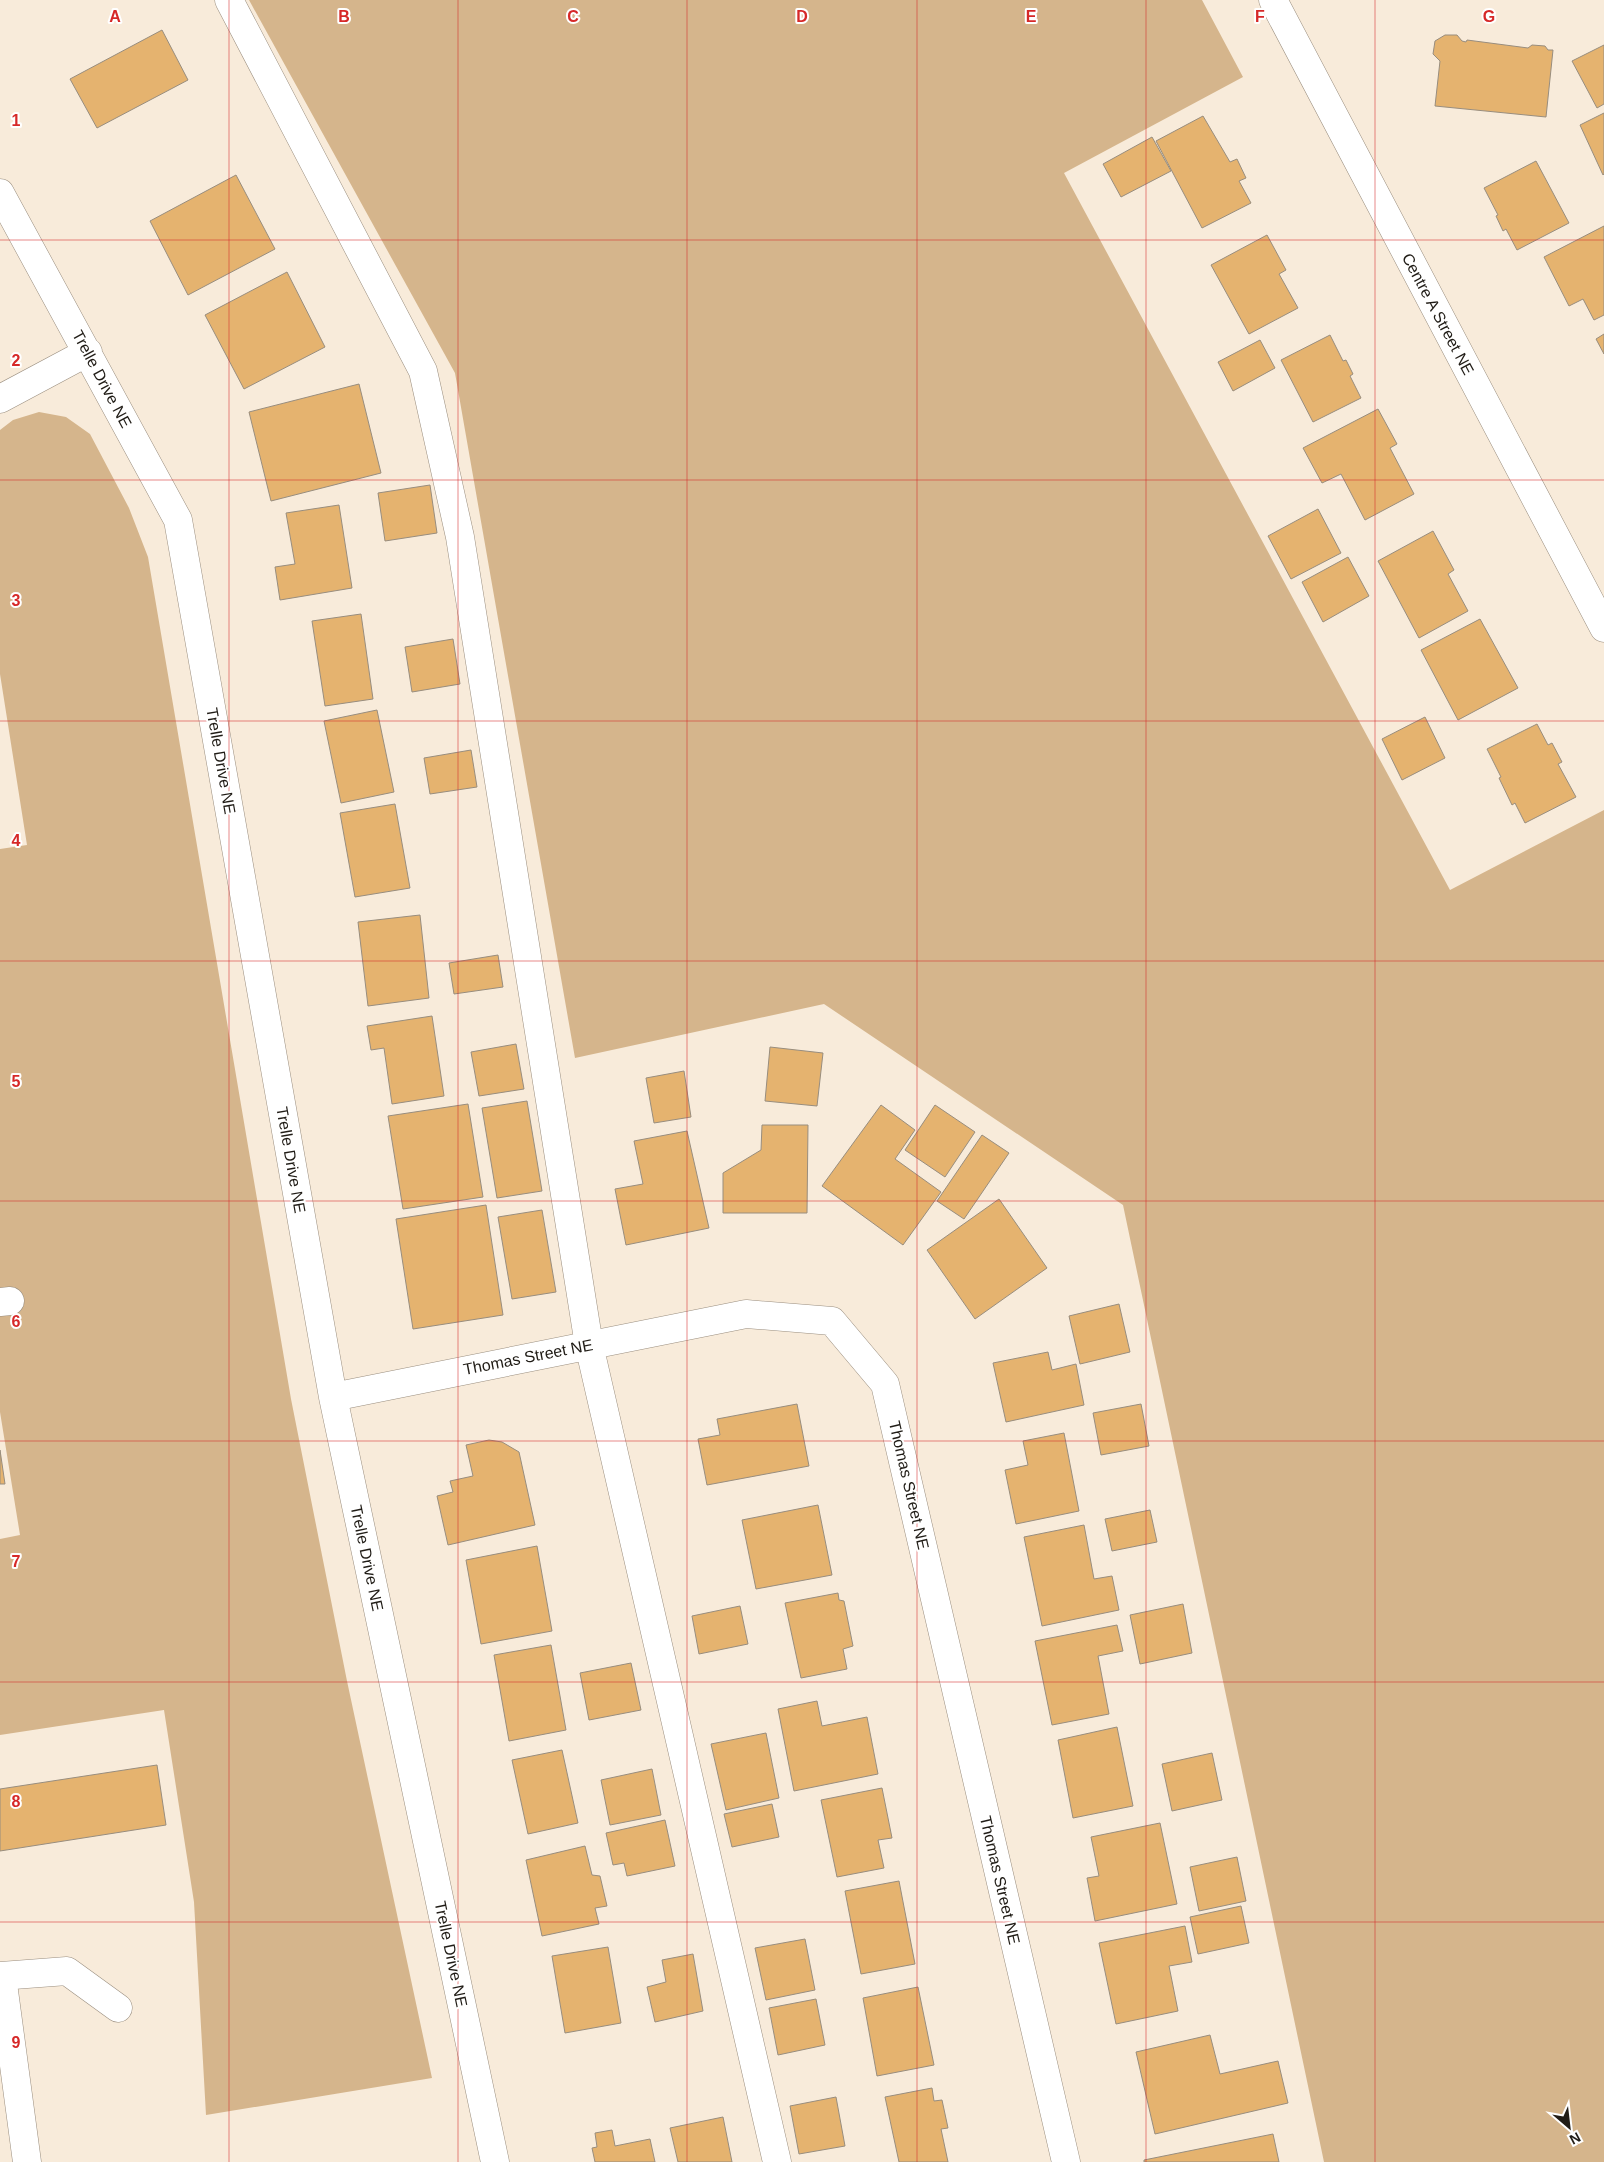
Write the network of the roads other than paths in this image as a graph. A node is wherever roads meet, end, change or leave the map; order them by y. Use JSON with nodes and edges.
{"nodes":[{"id":1,"x":229,"y":0,"type":"edge"},
{"id":2,"x":1272,"y":0,"type":"edge"},
{"id":3,"x":0,"y":193,"type":"edge"},
{"id":4,"x":88,"y":352,"type":"junction"},
{"id":5,"x":0,"y":399,"type":"edge"},
{"id":6,"x":1604,"y":628,"type":"edge"},
{"id":7,"x":589,"y":1345,"type":"junction"},
{"id":8,"x":333,"y":1397,"type":"junction"},
{"id":9,"x":1,"y":1976,"type":"edge"},
{"id":10,"x":118,"y":2008,"type":"dead end"},
{"id":11,"x":27,"y":2162,"type":"edge"},
{"id":12,"x":495,"y":2162,"type":"edge"},
{"id":13,"x":777,"y":2162,"type":"edge"},
{"id":14,"x":1066,"y":2162,"type":"edge"}],
"edges":[{"from":1,"to":7,"type":"street"},
{"from":2,"to":6,"type":"street","name":"Centre A Street NE"},
{"from":3,"to":4,"type":"street","name":"Trelle Drive NE"},
{"from":4,"to":5,"type":"street"},
{"from":4,"to":8,"type":"street","name":"Trelle Drive NE"},
{"from":7,"to":8,"type":"street","name":"Thomas Street NE"},
{"from":7,"to":13,"type":"street"},
{"from":7,"to":14,"type":"street","name":"Thomas Street NE"},
{"from":8,"to":12,"type":"street","name":"Trelle Drive NE"},
{"from":9,"to":10,"type":"street"},
{"from":9,"to":11,"type":"street"}]}
